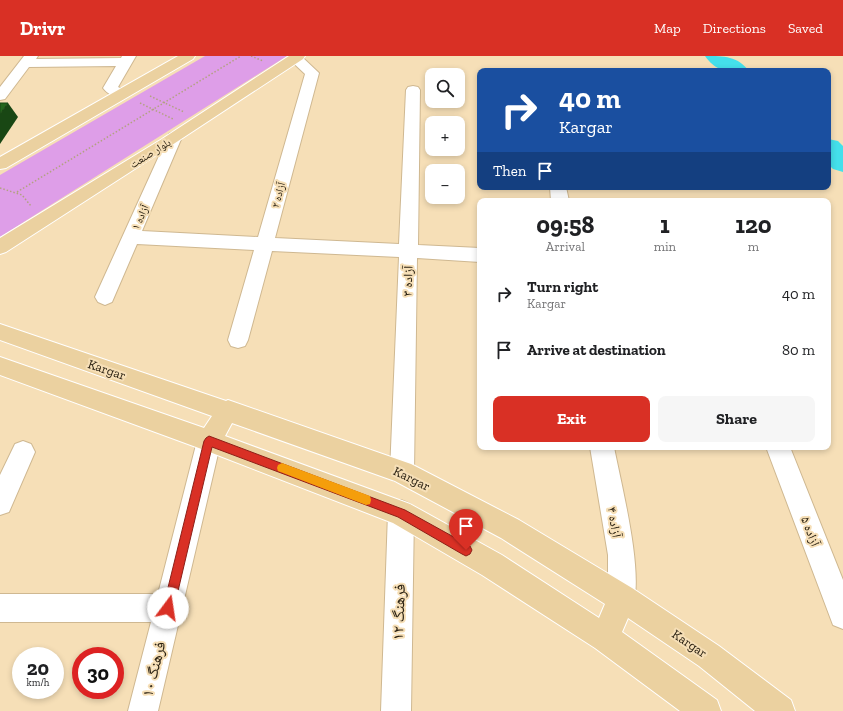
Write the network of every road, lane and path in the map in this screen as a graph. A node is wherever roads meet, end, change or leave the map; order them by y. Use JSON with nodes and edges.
{"nodes":[{"id":1,"x":188,"y":56,"type":"edge"},
{"id":2,"x":240,"y":56,"type":"edge"},
{"id":3,"x":296,"y":57,"type":"edge"},
{"id":4,"x":28,"y":59,"type":"edge"},
{"id":5,"x":127,"y":59,"type":"edge"},
{"id":6,"x":412,"y":90,"type":"dead end"},
{"id":7,"x":127,"y":91,"type":"junction"},
{"id":8,"x":0,"y":96,"type":"edge"},
{"id":9,"x":164,"y":103,"type":"junction"},
{"id":10,"x":153,"y":109,"type":"junction"},
{"id":11,"x":195,"y":123,"type":"junction"},
{"id":12,"x":174,"y":137,"type":"junction"},
{"id":13,"x":0,"y":164,"type":"edge"},
{"id":14,"x":0,"y":188,"type":"edge"},
{"id":15,"x":17,"y":192,"type":"junction"},
{"id":16,"x":41,"y":222,"type":"junction"},
{"id":17,"x":131,"y":237,"type":"junction"},
{"id":18,"x":265,"y":244,"type":"junction"},
{"id":19,"x":0,"y":247,"type":"edge"},
{"id":20,"x":408,"y":251,"type":"junction"},
{"id":21,"x":477,"y":255,"type":"edge"},
{"id":22,"x":105,"y":297,"type":"dead end"},
{"id":23,"x":0,"y":332,"type":"edge"},
{"id":24,"x":238,"y":340,"type":"dead end"},
{"id":25,"x":0,"y":366,"type":"edge"},
{"id":26,"x":228,"y":410,"type":"junction"},
{"id":27,"x":209,"y":441,"type":"junction"},
{"id":28,"x":603,"y":450,"type":"edge"},
{"id":29,"x":779,"y":450,"type":"edge"},
{"id":30,"x":23,"y":452,"type":"dead end"},
{"id":31,"x":402,"y":472,"type":"junction"},
{"id":32,"x":0,"y":503,"type":"edge"},
{"id":33,"x":401,"y":513,"type":"junction"},
{"id":34,"x":622,"y":598,"type":"junction"},
{"id":35,"x":0,"y":608,"type":"edge"},
{"id":36,"x":168,"y":608,"type":"junction"},
{"id":37,"x":842,"y":608,"type":"edge"},
{"id":38,"x":605,"y":638,"type":"junction"},
{"id":39,"x":143,"y":711,"type":"edge"},
{"id":40,"x":396,"y":711,"type":"edge"},
{"id":41,"x":706,"y":711,"type":"edge"},
{"id":42,"x":780,"y":711,"type":"edge"}],
"edges":[{"from":1,"to":7,"type":"main road"},
{"from":2,"to":9,"type":"path"},
{"from":3,"to":11,"type":"main road","name":"بلوار صنعت"},
{"from":3,"to":18,"type":"street","name":"آزاده ۲"},
{"from":4,"to":5,"type":"street"},
{"from":4,"to":8,"type":"street"},
{"from":5,"to":7,"type":"street"},
{"from":6,"to":20,"type":"street","name":"آزاده ۳"},
{"from":7,"to":9,"type":"path"},
{"from":7,"to":10,"type":"path"},
{"from":7,"to":13,"type":"main road"},
{"from":9,"to":10,"type":"path"},
{"from":9,"to":11,"type":"path"},
{"from":10,"to":11,"type":"path"},
{"from":10,"to":15,"type":"path"},
{"from":11,"to":12,"type":"main road","name":"بلوار صنعت"},
{"from":12,"to":16,"type":"main road","name":"بلوار صنعت"},
{"from":12,"to":17,"type":"street","name":"آزاده ۱"},
{"from":14,"to":15,"type":"path"},
{"from":15,"to":16,"type":"path"},
{"from":16,"to":19,"type":"main road","name":"بلوار صنعت"},
{"from":17,"to":18,"type":"street"},
{"from":17,"to":22,"type":"street","name":"آزاده ۱"},
{"from":18,"to":20,"type":"street"},
{"from":18,"to":24,"type":"street","name":"آزاده ۲"},
{"from":20,"to":21,"type":"street"},
{"from":20,"to":31,"type":"street","name":"آزاده ۳"},
{"from":23,"to":26,"type":"main road","name":"Kargar"},
{"from":25,"to":27,"type":"main road"},
{"from":26,"to":27,"type":"main road"},
{"from":26,"to":31,"type":"main road","name":"Kargar"},
{"from":27,"to":33,"type":"main road"},
{"from":27,"to":36,"type":"street","name":"فرهنگ ۱۰"},
{"from":28,"to":34,"type":"street","name":"آزاده ۴"},
{"from":29,"to":37,"type":"street","name":"آزاده ۵"},
{"from":30,"to":32,"type":"street"},
{"from":31,"to":34,"type":"main road","name":"Kargar"},
{"from":33,"to":38,"type":"main road"},
{"from":33,"to":40,"type":"street","name":"فرهنگ ۱۲"},
{"from":34,"to":38,"type":"main road"},
{"from":34,"to":42,"type":"main road","name":"Kargar"},
{"from":35,"to":36,"type":"street"},
{"from":36,"to":39,"type":"street","name":"فرهنگ ۱۰"},
{"from":38,"to":41,"type":"main road"}]}
